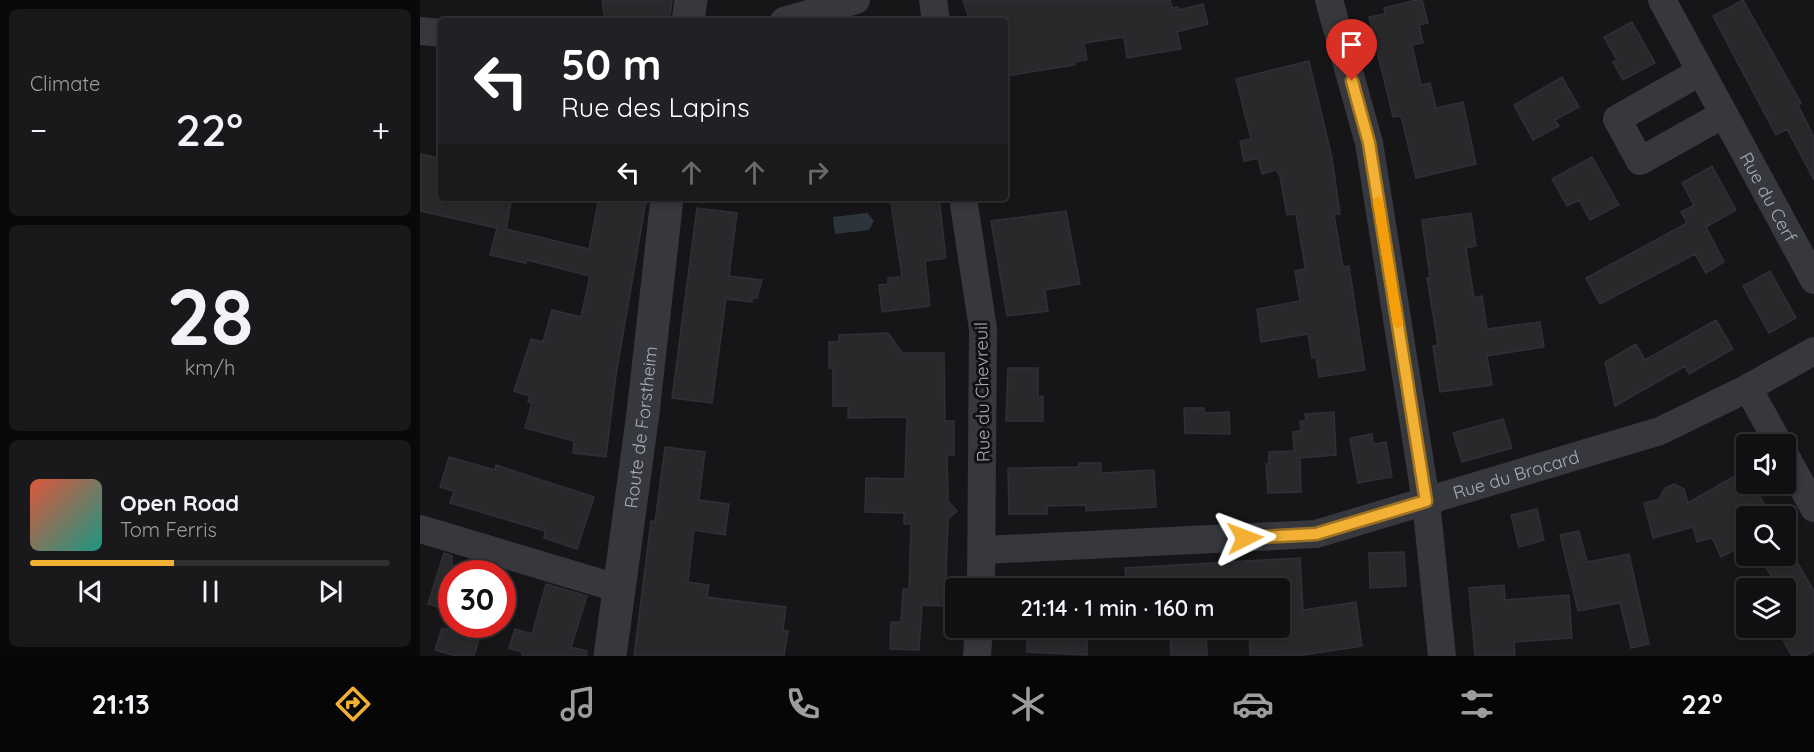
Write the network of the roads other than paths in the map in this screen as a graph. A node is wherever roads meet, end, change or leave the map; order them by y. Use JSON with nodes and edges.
{"nodes":[{"id":1,"x":691,"y":0,"type":"edge"},
{"id":2,"x":856,"y":0,"type":"edge"},
{"id":3,"x":933,"y":0,"type":"edge"},
{"id":4,"x":1329,"y":0,"type":"edge"},
{"id":5,"x":1662,"y":0,"type":"edge"},
{"id":6,"x":688,"y":18,"type":"edge"},
{"id":7,"x":794,"y":18,"type":"edge"},
{"id":8,"x":936,"y":18,"type":"edge"},
{"id":9,"x":420,"y":31,"type":"edge"},
{"id":10,"x":438,"y":33,"type":"edge"},
{"id":11,"x":1700,"y":72,"type":"junction"},
{"id":12,"x":1724,"y":114,"type":"junction"},
{"id":13,"x":667,"y":201,"type":"edge"},
{"id":14,"x":963,"y":201,"type":"edge"},
{"id":15,"x":1814,"y":280,"type":"edge"},
{"id":16,"x":1814,"y":351,"type":"edge"},
{"id":17,"x":1748,"y":388,"type":"junction"},
{"id":18,"x":1773,"y":434,"type":"edge"},
{"id":19,"x":1796,"y":475,"type":"edge"},
{"id":20,"x":1426,"y":501,"type":"junction"},
{"id":21,"x":1814,"y":508,"type":"edge"},
{"id":22,"x":420,"y":529,"type":"edge"},
{"id":23,"x":983,"y":550,"type":"junction"},
{"id":24,"x":982,"y":578,"type":"edge"},
{"id":25,"x":617,"y":588,"type":"junction"},
{"id":26,"x":978,"y":638,"type":"edge"},
{"id":27,"x":610,"y":656,"type":"edge"},
{"id":28,"x":977,"y":656,"type":"edge"},
{"id":29,"x":1442,"y":656,"type":"edge"}],
"edges":[{"from":1,"to":6,"type":"street"},
{"from":2,"to":7,"type":"street"},
{"from":3,"to":8,"type":"street"},
{"from":4,"to":20,"type":"street"},
{"from":5,"to":11,"type":"street","name":"Rue du Cerf"},
{"from":9,"to":10,"type":"street"},
{"from":11,"to":12,"type":"street","name":"Rue du Cerf"},
{"from":11,"to":12,"type":"street"},
{"from":12,"to":15,"type":"street","name":"Rue du Cerf"},
{"from":13,"to":25,"type":"street","name":"Route de Forstheim"},
{"from":14,"to":23,"type":"street","name":"Rue du Chevreuil"},
{"from":16,"to":17,"type":"street","name":"Rue du Brocard"},
{"from":17,"to":18,"type":"street"},
{"from":17,"to":20,"type":"street","name":"Rue du Brocard"},
{"from":19,"to":21,"type":"street"},
{"from":20,"to":23,"type":"street","name":"Rue du Brocard"},
{"from":20,"to":29,"type":"street"},
{"from":22,"to":25,"type":"street"},
{"from":23,"to":24,"type":"street","name":"Rue du Chevreuil"},
{"from":25,"to":27,"type":"street","name":"Route de Forstheim"},
{"from":26,"to":28,"type":"street"}]}
